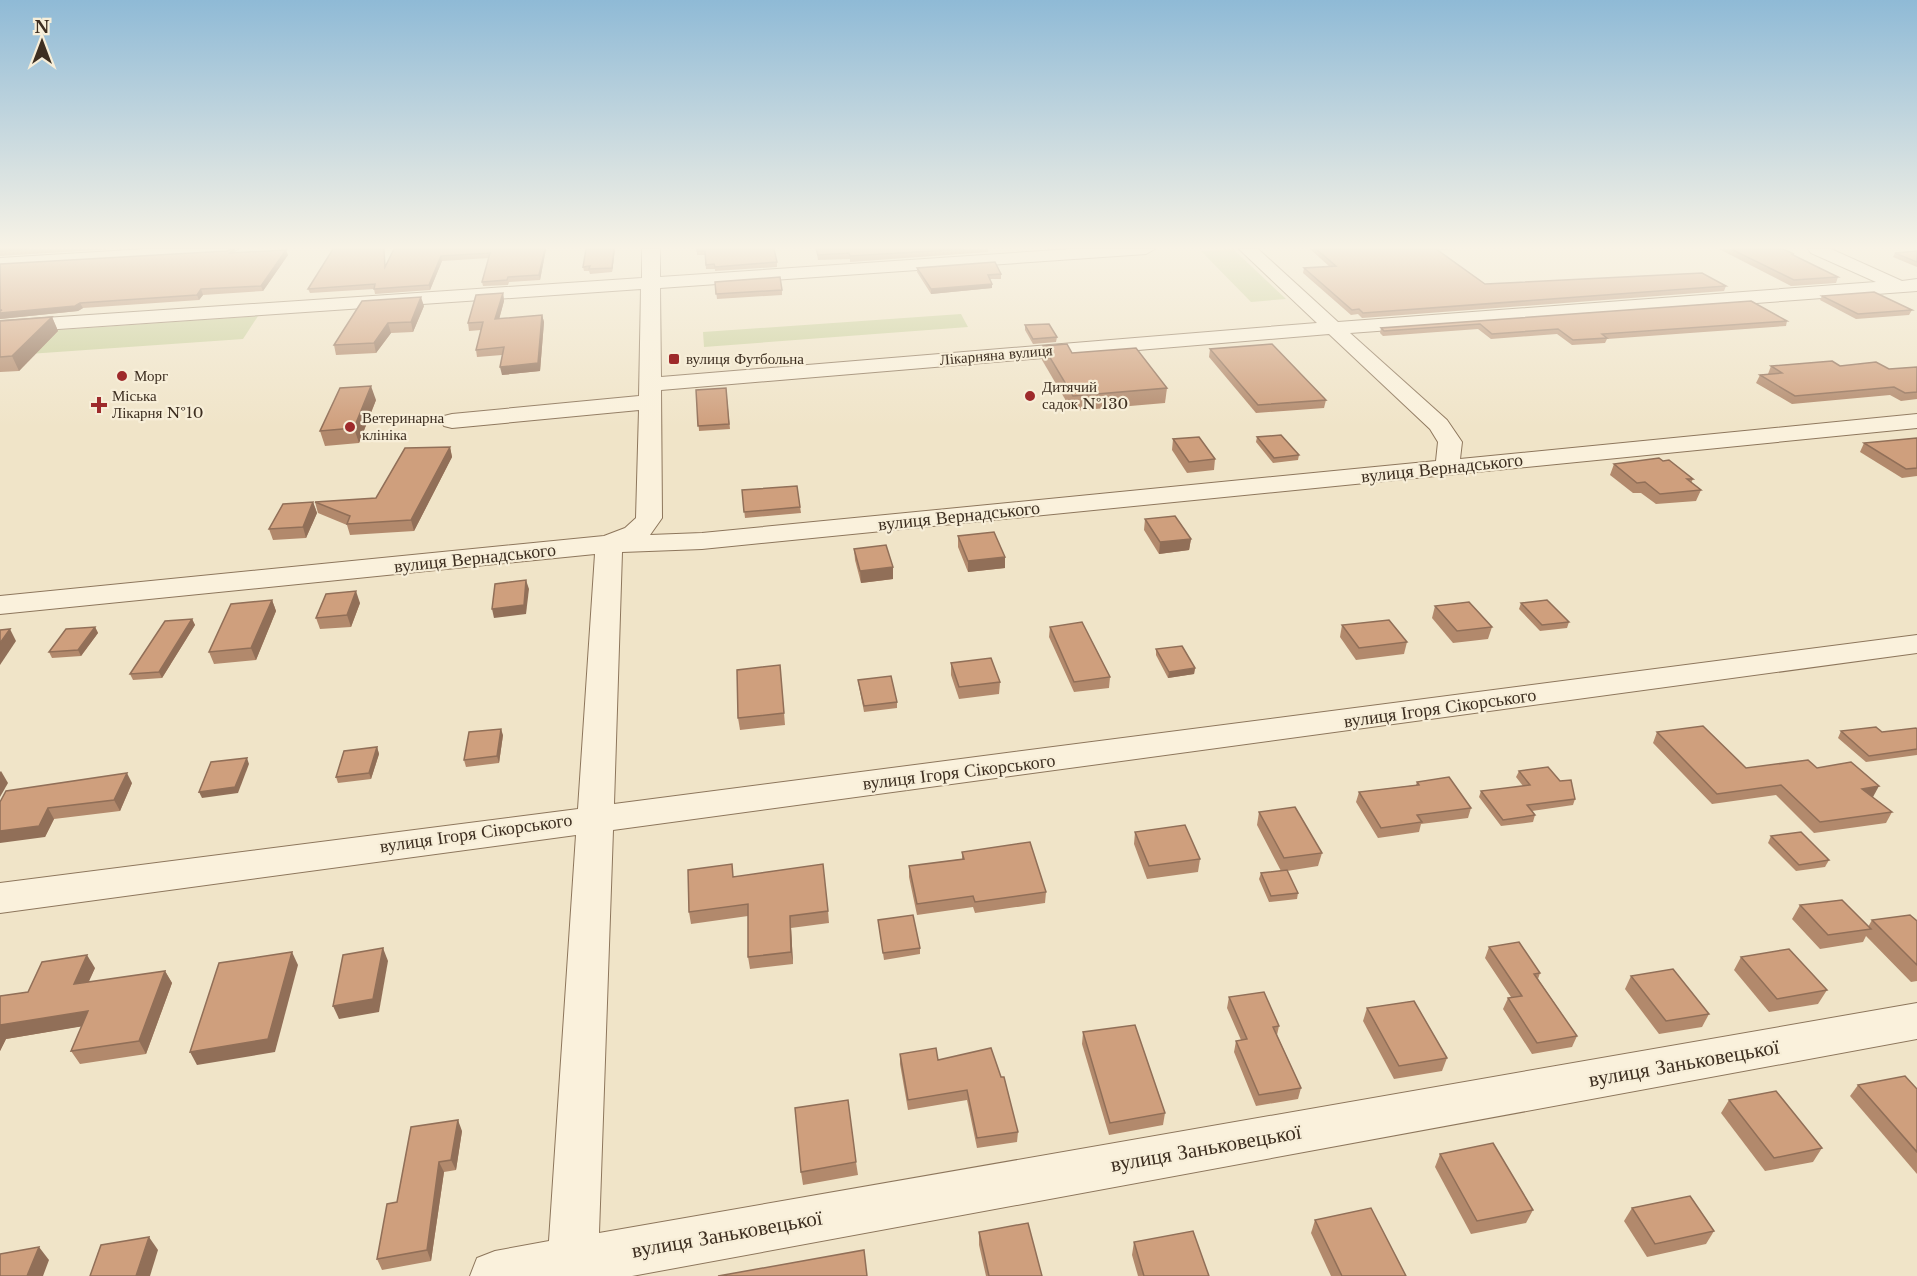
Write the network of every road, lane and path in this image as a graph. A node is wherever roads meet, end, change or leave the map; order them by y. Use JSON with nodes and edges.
{"nodes":[{"id":1,"x":267,"y":309,"type":"edge"},
{"id":2,"x":651,"y":309,"type":"edge"},
{"id":3,"x":1311,"y":309,"type":"edge"},
{"id":4,"x":1614,"y":309,"type":"edge"},
{"id":5,"x":0,"y":327,"type":"edge"},
{"id":6,"x":1332,"y":328,"type":"junction"},
{"id":7,"x":649,"y":393,"type":"junction"},
{"id":8,"x":452,"y":421,"type":"dead end"},
{"id":9,"x":1917,"y":421,"type":"edge"},
{"id":10,"x":1447,"y":468,"type":"junction"},
{"id":11,"x":609,"y":544,"type":"junction"},
{"id":12,"x":0,"y":605,"type":"edge"},
{"id":13,"x":1917,"y":644,"type":"edge"},
{"id":14,"x":596,"y":817,"type":"junction"},
{"id":15,"x":0,"y":898,"type":"edge"},
{"id":16,"x":1917,"y":1021,"type":"edge"},
{"id":17,"x":572,"y":1269,"type":"edge"},
{"id":18,"x":495,"y":1276,"type":"edge"}],
"edges":[{"from":1,"to":5,"type":"street"},
{"from":2,"to":7,"type":"street"},
{"from":3,"to":6,"type":"street"},
{"from":4,"to":6,"type":"street","name":"Лікарняна вулиця"},
{"from":6,"to":7,"type":"street","name":"Лікарняна вулиця"},
{"from":6,"to":10,"type":"street"},
{"from":7,"to":8,"type":"street","name":"Лікарняна вулиця"},
{"from":7,"to":11,"type":"street"},
{"from":9,"to":10,"type":"street","name":"вулиця Вернадського"},
{"from":10,"to":11,"type":"street","name":"вулиця Вернадського"},
{"from":11,"to":12,"type":"street","name":"вулиця Вернадського"},
{"from":11,"to":14,"type":"street"},
{"from":13,"to":14,"type":"street","name":"вулиця Ігоря Сікорського"},
{"from":14,"to":15,"type":"street","name":"вулиця Ігоря Сікорського"},
{"from":14,"to":17,"type":"street"},
{"from":16,"to":17,"type":"street","name":"вулиця Заньковецької"},
{"from":17,"to":18,"type":"street","name":"вулиця Заньковецької"}]}
